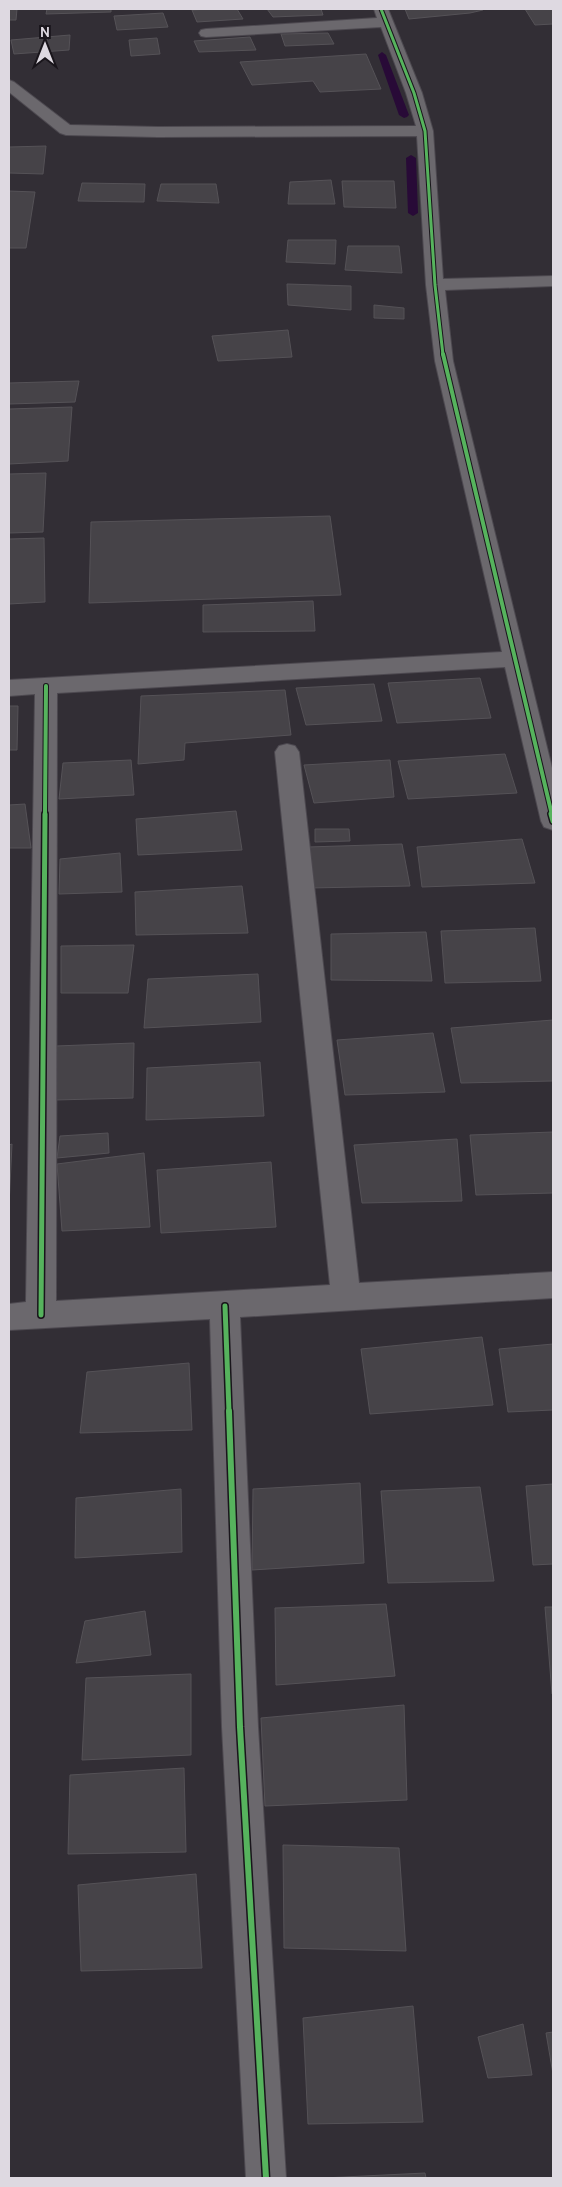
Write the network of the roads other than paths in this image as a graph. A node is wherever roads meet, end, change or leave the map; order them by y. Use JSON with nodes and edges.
{"nodes":[{"id":1,"x":384,"y":16,"type":"edge"},
{"id":2,"x":206,"y":33,"type":"dead end"},
{"id":3,"x":9,"y":85,"type":"edge"},
{"id":4,"x":425,"y":131,"type":"junction"},
{"id":5,"x":553,"y":281,"type":"edge"},
{"id":6,"x":435,"y":285,"type":"junction"},
{"id":7,"x":516,"y":659,"type":"junction"},
{"id":8,"x":46,"y":686,"type":"junction"},
{"id":9,"x":9,"y":688,"type":"edge"},
{"id":10,"x":287,"y":752,"type":"dead end"},
{"id":11,"x":553,"y":821,"type":"edge"},
{"id":12,"x":553,"y":1285,"type":"edge"},
{"id":13,"x":346,"y":1298,"type":"junction"},
{"id":14,"x":225,"y":1306,"type":"junction"},
{"id":15,"x":41,"y":1315,"type":"junction"},
{"id":16,"x":9,"y":1318,"type":"edge"},
{"id":17,"x":266,"y":2178,"type":"edge"}],
"edges":[{"from":1,"to":2,"type":"street"},
{"from":1,"to":4,"type":"street"},
{"from":3,"to":4,"type":"street"},
{"from":4,"to":6,"type":"street"},
{"from":5,"to":6,"type":"street"},
{"from":6,"to":7,"type":"street"},
{"from":7,"to":8,"type":"street"},
{"from":7,"to":11,"type":"street"},
{"from":8,"to":9,"type":"street"},
{"from":8,"to":15,"type":"street"},
{"from":10,"to":13,"type":"street"},
{"from":12,"to":13,"type":"street"},
{"from":13,"to":14,"type":"street"},
{"from":14,"to":15,"type":"street"},
{"from":14,"to":17,"type":"street"},
{"from":15,"to":16,"type":"street"}]}
